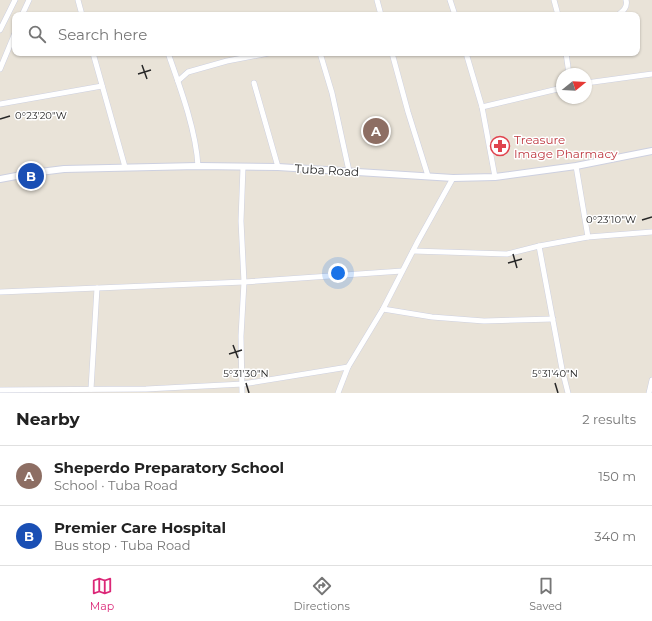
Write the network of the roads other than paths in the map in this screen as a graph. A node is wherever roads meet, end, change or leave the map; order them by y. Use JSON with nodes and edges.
{"nodes":[{"id":1,"x":15,"y":0,"type":"edge"},
{"id":2,"x":29,"y":0,"type":"edge"},
{"id":3,"x":78,"y":0,"type":"edge"},
{"id":4,"x":377,"y":0,"type":"edge"},
{"id":5,"x":450,"y":0,"type":"edge"},
{"id":6,"x":554,"y":0,"type":"edge"},
{"id":7,"x":626,"y":0,"type":"edge"},
{"id":8,"x":23,"y":12,"type":"edge"},
{"id":9,"x":81,"y":12,"type":"edge"},
{"id":10,"x":381,"y":12,"type":"edge"},
{"id":11,"x":454,"y":12,"type":"edge"},
{"id":12,"x":557,"y":12,"type":"edge"},
{"id":13,"x":621,"y":12,"type":"edge"},
{"id":14,"x":0,"y":30,"type":"edge"},
{"id":15,"x":12,"y":40,"type":"edge"},
{"id":16,"x":94,"y":56,"type":"edge"},
{"id":17,"x":169,"y":56,"type":"edge"},
{"id":18,"x":253,"y":56,"type":"edge"},
{"id":19,"x":321,"y":56,"type":"edge"},
{"id":20,"x":393,"y":56,"type":"edge"},
{"id":21,"x":467,"y":56,"type":"edge"},
{"id":22,"x":566,"y":56,"type":"edge"},
{"id":23,"x":568,"y":68,"type":"edge"},
{"id":24,"x":0,"y":69,"type":"edge"},
{"id":25,"x":652,"y":74,"type":"edge"},
{"id":26,"x":178,"y":81,"type":"junction"},
{"id":27,"x":592,"y":82,"type":"edge"},
{"id":28,"x":254,"y":83,"type":"dead end"},
{"id":29,"x":102,"y":86,"type":"junction"},
{"id":30,"x":556,"y":89,"type":"edge"},
{"id":31,"x":0,"y":104,"type":"edge"},
{"id":32,"x":482,"y":107,"type":"junction"},
{"id":33,"x":652,"y":151,"type":"edge"},
{"id":34,"x":198,"y":166,"type":"junction"},
{"id":35,"x":576,"y":166,"type":"junction"},
{"id":36,"x":125,"y":167,"type":"junction"},
{"id":37,"x":243,"y":167,"type":"junction"},
{"id":38,"x":278,"y":167,"type":"junction"},
{"id":39,"x":349,"y":171,"type":"junction"},
{"id":40,"x":428,"y":176,"type":"junction"},
{"id":41,"x":495,"y":177,"type":"junction"},
{"id":42,"x":453,"y":178,"type":"junction"},
{"id":43,"x":0,"y":179,"type":"edge"},
{"id":44,"x":652,"y":232,"type":"edge"},
{"id":45,"x":588,"y":237,"type":"junction"},
{"id":46,"x":539,"y":246,"type":"junction"},
{"id":47,"x":413,"y":251,"type":"junction"},
{"id":48,"x":402,"y":271,"type":"junction"},
{"id":49,"x":244,"y":282,"type":"junction"},
{"id":50,"x":97,"y":288,"type":"junction"},
{"id":51,"x":0,"y":292,"type":"edge"},
{"id":52,"x":383,"y":309,"type":"junction"},
{"id":53,"x":553,"y":319,"type":"junction"},
{"id":54,"x":348,"y":367,"type":"junction"},
{"id":55,"x":652,"y":380,"type":"edge"},
{"id":56,"x":243,"y":384,"type":"junction"},
{"id":57,"x":91,"y":389,"type":"junction"},
{"id":58,"x":0,"y":390,"type":"edge"},
{"id":59,"x":146,"y":391,"type":"edge"},
{"id":60,"x":46,"y":392,"type":"edge"},
{"id":61,"x":242,"y":393,"type":"edge"},
{"id":62,"x":338,"y":393,"type":"edge"},
{"id":63,"x":568,"y":393,"type":"edge"},
{"id":64,"x":650,"y":393,"type":"edge"}],
"edges":[{"from":1,"to":14,"type":"street"},
{"from":2,"to":8,"type":"street"},
{"from":3,"to":9,"type":"street"},
{"from":4,"to":10,"type":"street"},
{"from":5,"to":11,"type":"street"},
{"from":6,"to":12,"type":"street"},
{"from":7,"to":13,"type":"street"},
{"from":15,"to":24,"type":"street"},
{"from":16,"to":29,"type":"street"},
{"from":17,"to":26,"type":"street"},
{"from":18,"to":26,"type":"street"},
{"from":19,"to":39,"type":"street"},
{"from":20,"to":40,"type":"street"},
{"from":21,"to":32,"type":"street"},
{"from":22,"to":23,"type":"street"},
{"from":25,"to":27,"type":"street"},
{"from":26,"to":34,"type":"street"},
{"from":28,"to":38,"type":"street"},
{"from":29,"to":31,"type":"street"},
{"from":29,"to":36,"type":"street"},
{"from":30,"to":32,"type":"street"},
{"from":32,"to":41,"type":"street"},
{"from":33,"to":35,"type":"street","name":"Tuba Road"},
{"from":34,"to":36,"type":"street","name":"Tuba Road"},
{"from":34,"to":37,"type":"street","name":"Tuba Road"},
{"from":35,"to":41,"type":"street","name":"Tuba Road"},
{"from":35,"to":45,"type":"street"},
{"from":36,"to":43,"type":"street","name":"Tuba Road"},
{"from":37,"to":38,"type":"street","name":"Tuba Road"},
{"from":37,"to":49,"type":"street"},
{"from":38,"to":39,"type":"street","name":"Tuba Road"},
{"from":39,"to":40,"type":"street","name":"Tuba Road"},
{"from":40,"to":42,"type":"street","name":"Tuba Road"},
{"from":41,"to":42,"type":"street","name":"Tuba Road"},
{"from":42,"to":47,"type":"street"},
{"from":44,"to":45,"type":"street"},
{"from":45,"to":46,"type":"street"},
{"from":46,"to":47,"type":"street"},
{"from":46,"to":53,"type":"street"},
{"from":47,"to":48,"type":"street"},
{"from":48,"to":49,"type":"street"},
{"from":48,"to":52,"type":"street"},
{"from":49,"to":50,"type":"street"},
{"from":49,"to":56,"type":"street"},
{"from":50,"to":51,"type":"street"},
{"from":50,"to":57,"type":"street"},
{"from":52,"to":53,"type":"street"},
{"from":52,"to":54,"type":"street"},
{"from":53,"to":63,"type":"street"},
{"from":54,"to":56,"type":"street"},
{"from":54,"to":62,"type":"street"},
{"from":55,"to":64,"type":"street"},
{"from":56,"to":59,"type":"street"},
{"from":56,"to":61,"type":"street"},
{"from":57,"to":59,"type":"street"},
{"from":57,"to":60,"type":"street"},
{"from":58,"to":60,"type":"street"}]}
